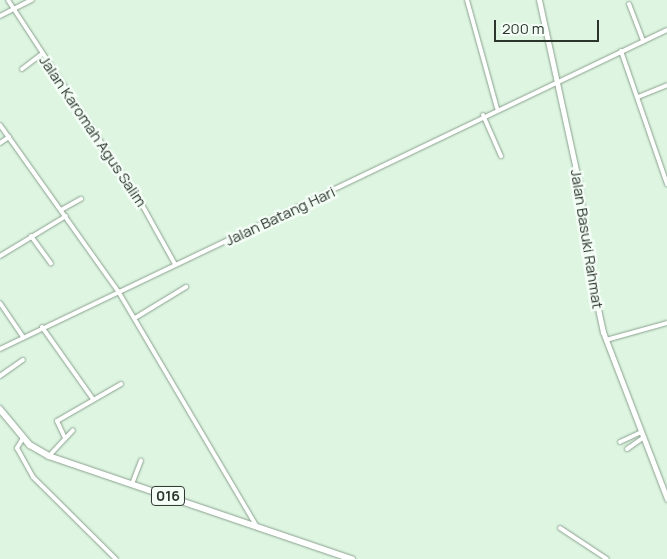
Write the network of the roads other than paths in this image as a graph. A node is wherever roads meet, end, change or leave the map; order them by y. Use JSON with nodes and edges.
{"nodes":[{"id":1,"x":8,"y":0,"type":"edge"},
{"id":2,"x":32,"y":0,"type":"edge"},
{"id":3,"x":467,"y":0,"type":"edge"},
{"id":4,"x":539,"y":0,"type":"edge"},
{"id":5,"x":629,"y":4,"type":"dead end"},
{"id":6,"x":14,"y":9,"type":"junction"},
{"id":7,"x":0,"y":16,"type":"edge"},
{"id":8,"x":667,"y":30,"type":"edge"},
{"id":9,"x":643,"y":41,"type":"junction"},
{"id":10,"x":621,"y":51,"type":"junction"},
{"id":11,"x":42,"y":54,"type":"junction"},
{"id":12,"x":22,"y":69,"type":"dead end"},
{"id":13,"x":558,"y":79,"type":"junction"},
{"id":14,"x":667,"y":85,"type":"edge"},
{"id":15,"x":638,"y":97,"type":"junction"},
{"id":16,"x":497,"y":108,"type":"junction"},
{"id":17,"x":483,"y":115,"type":"junction"},
{"id":18,"x":0,"y":125,"type":"edge"},
{"id":19,"x":9,"y":137,"type":"junction"},
{"id":20,"x":0,"y":143,"type":"edge"},
{"id":21,"x":502,"y":156,"type":"dead end"},
{"id":22,"x":667,"y":184,"type":"edge"},
{"id":23,"x":81,"y":199,"type":"dead end"},
{"id":24,"x":62,"y":210,"type":"junction"},
{"id":25,"x":66,"y":216,"type":"junction"},
{"id":26,"x":31,"y":236,"type":"junction"},
{"id":27,"x":0,"y":256,"type":"edge"},
{"id":28,"x":51,"y":264,"type":"dead end"},
{"id":29,"x":175,"y":264,"type":"junction"},
{"id":30,"x":186,"y":287,"type":"dead end"},
{"id":31,"x":118,"y":291,"type":"junction"},
{"id":32,"x":0,"y":303,"type":"edge"},
{"id":33,"x":135,"y":318,"type":"junction"},
{"id":34,"x":667,"y":323,"type":"edge"},
{"id":35,"x":42,"y":327,"type":"junction"},
{"id":36,"x":23,"y":336,"type":"junction"},
{"id":37,"x":606,"y":340,"type":"junction"},
{"id":38,"x":0,"y":349,"type":"edge"},
{"id":39,"x":23,"y":360,"type":"dead end"},
{"id":40,"x":0,"y":376,"type":"edge"},
{"id":41,"x":121,"y":384,"type":"dead end"},
{"id":42,"x":93,"y":399,"type":"junction"},
{"id":43,"x":0,"y":409,"type":"edge"},
{"id":44,"x":73,"y":430,"type":"dead end"},
{"id":45,"x":642,"y":435,"type":"junction"},
{"id":46,"x":23,"y":438,"type":"junction"},
{"id":47,"x":65,"y":438,"type":"junction"},
{"id":48,"x":620,"y":442,"type":"dead end"},
{"id":49,"x":627,"y":449,"type":"dead end"},
{"id":50,"x":49,"y":456,"type":"junction"},
{"id":51,"x":141,"y":461,"type":"dead end"},
{"id":52,"x":132,"y":484,"type":"junction"},
{"id":53,"x":667,"y":499,"type":"edge"},
{"id":54,"x":257,"y":527,"type":"junction"},
{"id":55,"x":560,"y":528,"type":"dead end"},
{"id":56,"x":116,"y":559,"type":"edge"},
{"id":57,"x":352,"y":559,"type":"edge"},
{"id":58,"x":607,"y":559,"type":"edge"}],
"edges":[{"from":1,"to":6,"type":"street","name":"Jalan Karomah Agus Salim"},
{"from":2,"to":6,"type":"street"},
{"from":3,"to":16,"type":"street"},
{"from":4,"to":13,"type":"main road","name":"Jalan Basuki Rahmat"},
{"from":5,"to":9,"type":"street"},
{"from":6,"to":7,"type":"street"},
{"from":6,"to":11,"type":"street","name":"Jalan Karomah Agus Salim"},
{"from":8,"to":9,"type":"street","name":"Jalan Batang Hari"},
{"from":9,"to":10,"type":"street","name":"Jalan Batang Hari"},
{"from":10,"to":13,"type":"street","name":"Jalan Batang Hari"},
{"from":10,"to":15,"type":"street"},
{"from":11,"to":12,"type":"street"},
{"from":11,"to":29,"type":"street","name":"Jalan Karomah Agus Salim"},
{"from":13,"to":16,"type":"street","name":"Jalan Batang Hari"},
{"from":13,"to":37,"type":"main road","name":"Jalan Basuki Rahmat"},
{"from":14,"to":15,"type":"street"},
{"from":15,"to":22,"type":"street"},
{"from":16,"to":17,"type":"street","name":"Jalan Batang Hari"},
{"from":17,"to":21,"type":"street"},
{"from":17,"to":29,"type":"street","name":"Jalan Batang Hari"},
{"from":18,"to":19,"type":"street"},
{"from":19,"to":20,"type":"street"},
{"from":19,"to":24,"type":"street"},
{"from":23,"to":24,"type":"street"},
{"from":24,"to":25,"type":"street"},
{"from":25,"to":26,"type":"street"},
{"from":25,"to":31,"type":"street"},
{"from":26,"to":27,"type":"street"},
{"from":26,"to":28,"type":"street"},
{"from":29,"to":31,"type":"street","name":"Jalan Batang Hari"},
{"from":30,"to":33,"type":"street"},
{"from":31,"to":33,"type":"street"},
{"from":31,"to":35,"type":"street","name":"Jalan Batang Hari"},
{"from":32,"to":36,"type":"street"},
{"from":33,"to":54,"type":"street"},
{"from":34,"to":37,"type":"street"},
{"from":35,"to":36,"type":"street","name":"Jalan Batang Hari"},
{"from":35,"to":42,"type":"street"},
{"from":36,"to":38,"type":"street","name":"Jalan Batang Hari"},
{"from":37,"to":45,"type":"main road","name":"Jalan Basuki Rahmat"},
{"from":39,"to":40,"type":"street"},
{"from":41,"to":42,"type":"street"},
{"from":42,"to":47,"type":"street"},
{"from":43,"to":46,"type":"main road","number":"016"},
{"from":44,"to":47,"type":"street"},
{"from":45,"to":48,"type":"street"},
{"from":45,"to":49,"type":"street"},
{"from":45,"to":53,"type":"main road","name":"Jalan Basuki Rahmat"},
{"from":46,"to":50,"type":"main road","number":"016"},
{"from":46,"to":56,"type":"street"},
{"from":47,"to":50,"type":"street"},
{"from":50,"to":52,"type":"main road","number":"016"},
{"from":51,"to":52,"type":"street"},
{"from":52,"to":54,"type":"main road","number":"016"},
{"from":54,"to":57,"type":"main road","number":"016"},
{"from":55,"to":58,"type":"street"}]}
